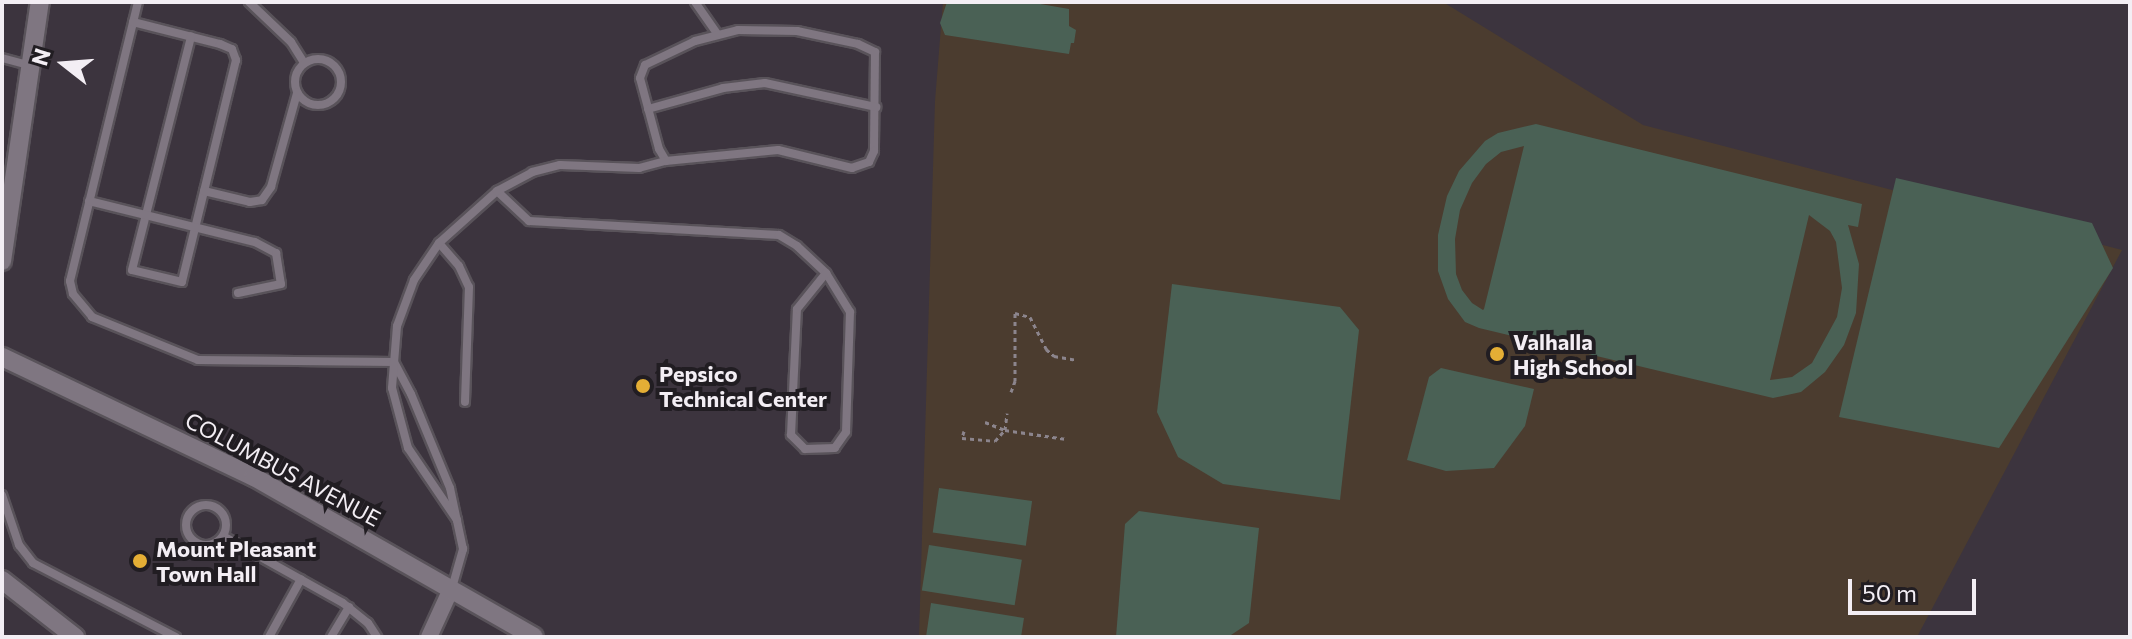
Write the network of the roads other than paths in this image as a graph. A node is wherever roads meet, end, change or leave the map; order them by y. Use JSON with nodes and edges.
{"nodes":[{"id":1,"x":40,"y":2,"type":"edge"},
{"id":2,"x":138,"y":2,"type":"edge"},
{"id":3,"x":249,"y":2,"type":"edge"},
{"id":4,"x":695,"y":2,"type":"edge"},
{"id":5,"x":133,"y":22,"type":"junction"},
{"id":6,"x":718,"y":35,"type":"junction"},
{"id":7,"x":191,"y":36,"type":"junction"},
{"id":8,"x":2,"y":58,"type":"edge"},
{"id":9,"x":304,"y":63,"type":"junction"},
{"id":10,"x":30,"y":65,"type":"junction"},
{"id":11,"x":297,"y":93,"type":"junction"},
{"id":12,"x":876,"y":107,"type":"junction"},
{"id":13,"x":648,"y":109,"type":"junction"},
{"id":14,"x":666,"y":161,"type":"junction"},
{"id":15,"x":204,"y":191,"type":"junction"},
{"id":16,"x":497,"y":191,"type":"junction"},
{"id":17,"x":89,"y":201,"type":"junction"},
{"id":18,"x":146,"y":215,"type":"junction"},
{"id":19,"x":195,"y":227,"type":"junction"},
{"id":20,"x":439,"y":243,"type":"junction"},
{"id":21,"x":2,"y":261,"type":"edge"},
{"id":22,"x":826,"y":273,"type":"junction"},
{"id":23,"x":238,"y":293,"type":"dead end"},
{"id":24,"x":2,"y":357,"type":"edge"},
{"id":25,"x":394,"y":362,"type":"junction"},
{"id":26,"x":465,"y":402,"type":"dead end"},
{"id":27,"x":2,"y":495,"type":"edge"},
{"id":28,"x":457,"y":520,"type":"junction"},
{"id":29,"x":223,"y":536,"type":"junction"},
{"id":30,"x":301,"y":579,"type":"junction"},
{"id":31,"x":2,"y":580,"type":"edge"},
{"id":32,"x":451,"y":589,"type":"junction"},
{"id":33,"x":349,"y":607,"type":"junction"},
{"id":34,"x":75,"y":637,"type":"edge"},
{"id":35,"x":176,"y":637,"type":"edge"},
{"id":36,"x":269,"y":637,"type":"edge"},
{"id":37,"x":331,"y":637,"type":"edge"},
{"id":38,"x":377,"y":637,"type":"edge"},
{"id":39,"x":429,"y":637,"type":"edge"},
{"id":40,"x":534,"y":637,"type":"edge"}],
"edges":[{"from":1,"to":10,"type":"street"},
{"from":2,"to":5,"type":"lane"},
{"from":3,"to":9,"type":"lane"},
{"from":4,"to":6,"type":"lane"},
{"from":5,"to":7,"type":"lane"},
{"from":5,"to":17,"type":"lane"},
{"from":6,"to":12,"type":"lane"},
{"from":6,"to":13,"type":"lane"},
{"from":7,"to":15,"type":"lane"},
{"from":7,"to":18,"type":"lane"},
{"from":8,"to":10,"type":"lane"},
{"from":9,"to":11,"type":"lane"},
{"from":9,"to":11,"type":"lane"},
{"from":10,"to":21,"type":"street"},
{"from":11,"to":15,"type":"lane"},
{"from":12,"to":13,"type":"lane"},
{"from":12,"to":14,"type":"lane"},
{"from":13,"to":14,"type":"lane"},
{"from":14,"to":16,"type":"lane"},
{"from":15,"to":19,"type":"lane"},
{"from":16,"to":20,"type":"lane"},
{"from":16,"to":22,"type":"lane"},
{"from":17,"to":18,"type":"lane"},
{"from":17,"to":25,"type":"lane"},
{"from":18,"to":19,"type":"lane"},
{"from":18,"to":19,"type":"lane"},
{"from":19,"to":23,"type":"lane"},
{"from":20,"to":25,"type":"lane"},
{"from":20,"to":26,"type":"lane"},
{"from":22,"to":22,"type":"lane"},
{"from":24,"to":32,"type":"street","name":"COLUMBUS AVENUE"},
{"from":25,"to":28,"type":"lane"},
{"from":25,"to":28,"type":"lane"},
{"from":27,"to":35,"type":"lane"},
{"from":28,"to":32,"type":"lane"},
{"from":29,"to":29,"type":"lane"},
{"from":29,"to":30,"type":"lane"},
{"from":30,"to":33,"type":"lane"},
{"from":30,"to":36,"type":"lane"},
{"from":31,"to":34,"type":"street"},
{"from":32,"to":39,"type":"street"},
{"from":32,"to":40,"type":"street","name":"COLUMBUS AVENUE"},
{"from":33,"to":37,"type":"lane"},
{"from":33,"to":38,"type":"lane"}]}
